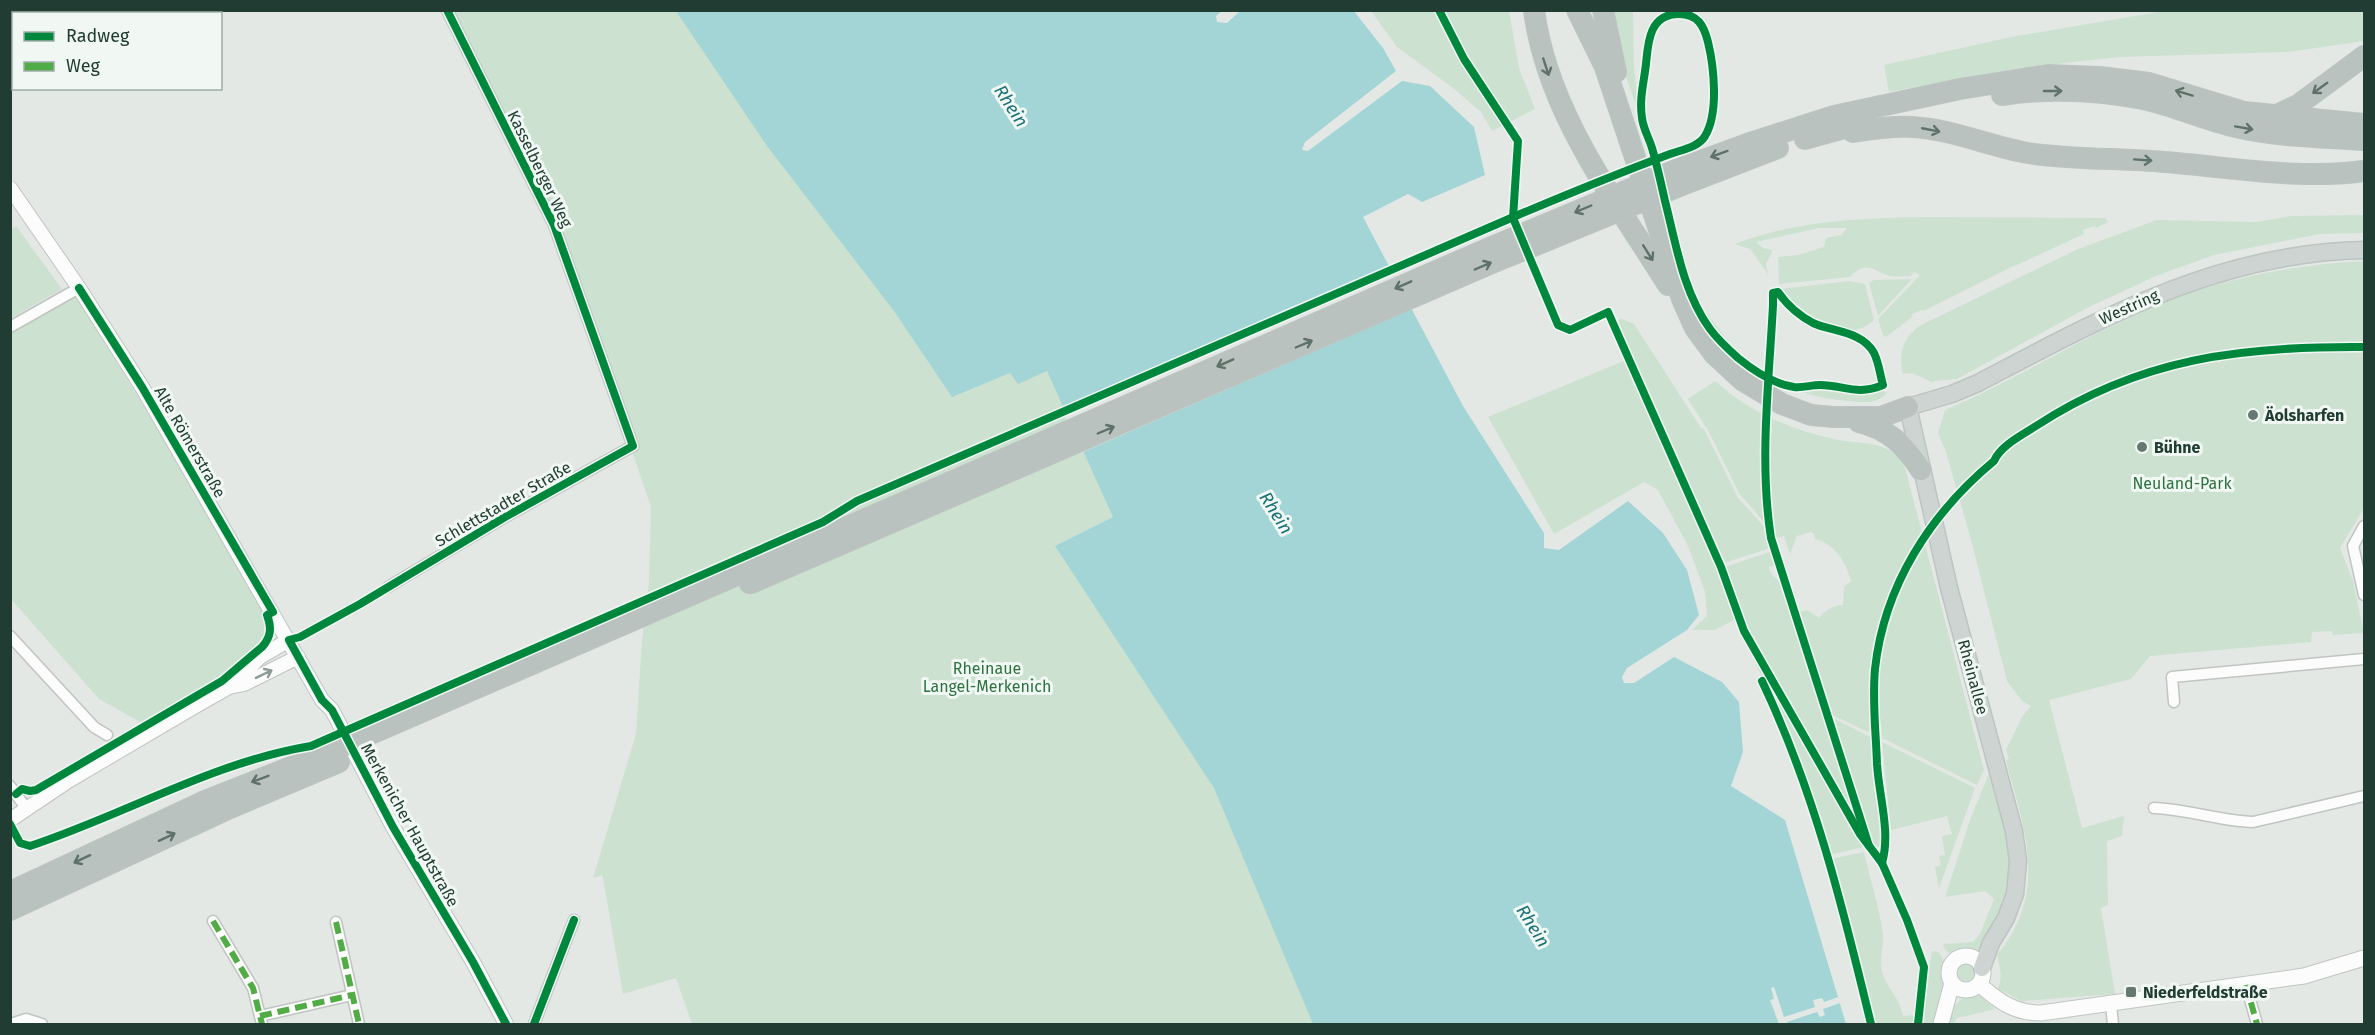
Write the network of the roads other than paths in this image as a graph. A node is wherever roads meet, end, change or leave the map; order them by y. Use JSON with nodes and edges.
{"nodes":[{"id":1,"x":447,"y":10,"type":"edge"},
{"id":2,"x":1533,"y":10,"type":"edge"},
{"id":3,"x":1577,"y":10,"type":"edge"},
{"id":4,"x":1584,"y":10,"type":"edge"},
{"id":5,"x":1603,"y":10,"type":"edge"},
{"id":6,"x":2364,"y":56,"type":"edge"},
{"id":7,"x":1620,"y":89,"type":"junction"},
{"id":8,"x":2273,"y":117,"type":"junction"},
{"id":9,"x":2364,"y":124,"type":"edge"},
{"id":10,"x":1811,"y":137,"type":"junction"},
{"id":11,"x":2364,"y":140,"type":"edge"},
{"id":12,"x":2361,"y":171,"type":"edge"},
{"id":13,"x":1679,"y":178,"type":"junction"},
{"id":14,"x":10,"y":189,"type":"edge"},
{"id":15,"x":2364,"y":250,"type":"edge"},
{"id":16,"x":79,"y":288,"type":"junction"},
{"id":17,"x":10,"y":327,"type":"edge"},
{"id":18,"x":1695,"y":328,"type":"junction"},
{"id":19,"x":1908,"y":407,"type":"junction"},
{"id":20,"x":1833,"y":417,"type":"junction"},
{"id":21,"x":633,"y":446,"type":"joint"},
{"id":22,"x":1921,"y":470,"type":"junction"},
{"id":23,"x":2364,"y":526,"type":"edge"},
{"id":24,"x":388,"y":587,"type":"dead end"},
{"id":25,"x":2364,"y":595,"type":"edge"},
{"id":26,"x":10,"y":636,"type":"edge"},
{"id":27,"x":289,"y":640,"type":"junction"},
{"id":28,"x":298,"y":657,"type":"junction"},
{"id":29,"x":2364,"y":659,"type":"edge"},
{"id":30,"x":229,"y":687,"type":"junction"},
{"id":31,"x":2174,"y":702,"type":"dead end"},
{"id":32,"x":107,"y":735,"type":"dead end"},
{"id":33,"x":337,"y":756,"type":"junction"},
{"id":34,"x":10,"y":786,"type":"edge"},
{"id":35,"x":2364,"y":796,"type":"edge"},
{"id":36,"x":26,"y":808,"type":"junction"},
{"id":37,"x":2154,"y":808,"type":"dead end"},
{"id":38,"x":10,"y":820,"type":"edge"},
{"id":39,"x":95,"y":870,"type":"junction"},
{"id":40,"x":10,"y":892,"type":"edge"},
{"id":41,"x":10,"y":910,"type":"edge"},
{"id":42,"x":574,"y":920,"type":"dead end"},
{"id":43,"x":213,"y":921,"type":"dead end"},
{"id":44,"x":336,"y":922,"type":"dead end"},
{"id":45,"x":10,"y":926,"type":"edge"},
{"id":46,"x":2364,"y":958,"type":"edge"},
{"id":47,"x":1978,"y":970,"type":"junction"},
{"id":48,"x":2246,"y":985,"type":"junction"},
{"id":49,"x":1956,"y":986,"type":"junction"},
{"id":50,"x":352,"y":995,"type":"junction"},
{"id":51,"x":2110,"y":1005,"type":"junction"},
{"id":52,"x":261,"y":1020,"type":"edge"},
{"id":53,"x":11,"y":1024,"type":"edge"},
{"id":54,"x":42,"y":1024,"type":"edge"},
{"id":55,"x":359,"y":1024,"type":"edge"},
{"id":56,"x":506,"y":1024,"type":"edge"},
{"id":57,"x":534,"y":1024,"type":"edge"},
{"id":58,"x":1941,"y":1024,"type":"edge"},
{"id":59,"x":2113,"y":1024,"type":"edge"},
{"id":60,"x":2258,"y":1024,"type":"edge"}],
"edges":[{"from":1,"to":21,"type":"street","name":"Kasselberger Weg"},
{"from":2,"to":18,"type":"highway","one_way":true},
{"from":3,"to":18,"type":"highway"},
{"from":4,"to":7,"type":"highway"},
{"from":5,"to":7,"type":"highway"},
{"from":6,"to":8,"type":"highway","one_way":true},
{"from":7,"to":19,"type":"highway"},
{"from":8,"to":9,"type":"highway"},
{"from":8,"to":13,"type":"highway","one_way":true},
{"from":10,"to":11,"type":"highway","one_way":true},
{"from":10,"to":12,"type":"highway","one_way":true},
{"from":10,"to":13,"type":"highway"},
{"from":13,"to":33,"type":"highway","bridge":true},
{"from":14,"to":16,"type":"street","name":"Alte Römerstraße"},
{"from":15,"to":19,"type":"main road","name":"Westring"},
{"from":16,"to":17,"type":"street"},
{"from":16,"to":27,"type":"street","name":"Alte Römerstraße"},
{"from":18,"to":20,"type":"highway"},
{"from":19,"to":20,"type":"highway"},
{"from":19,"to":22,"type":"main road","name":"Rheinallee"},
{"from":20,"to":22,"type":"highway"},
{"from":21,"to":24,"type":"street","name":"Schlettstadter Straße"},
{"from":22,"to":47,"type":"main road","name":"Rheinallee"},
{"from":23,"to":25,"type":"street"},
{"from":26,"to":32,"type":"street"},
{"from":27,"to":28,"type":"street","name":"Merkenicher Hauptstraße"},
{"from":27,"to":30,"type":"street"},
{"from":30,"to":28,"type":"street","one_way":true},
{"from":28,"to":56,"type":"street","name":"Merkenicher Hauptstraße"},
{"from":29,"to":31,"type":"street"},
{"from":30,"to":36,"type":"street"},
{"from":39,"to":33,"type":"highway","one_way":true},
{"from":33,"to":40,"type":"highway","one_way":true},
{"from":34,"to":36,"type":"street"},
{"from":35,"to":37,"type":"street"},
{"from":36,"to":38,"type":"street"},
{"from":39,"to":41,"type":"highway"},
{"from":39,"to":45,"type":"highway"},
{"from":42,"to":57,"type":"street"},
{"from":43,"to":52,"type":"street"},
{"from":44,"to":50,"type":"street"},
{"from":46,"to":48,"type":"main road"},
{"from":47,"to":49,"type":"main road","name":"Rheinallee"},
{"from":47,"to":49,"type":"main road","name":"Rheinallee"},
{"from":47,"to":51,"type":"main road"},
{"from":48,"to":51,"type":"main road"},
{"from":48,"to":60,"type":"street"},
{"from":49,"to":58,"type":"main road","name":"Rheinallee"},
{"from":50,"to":52,"type":"street"},
{"from":50,"to":55,"type":"street"},
{"from":51,"to":59,"type":"street"},
{"from":53,"to":54,"type":"street"}]}
